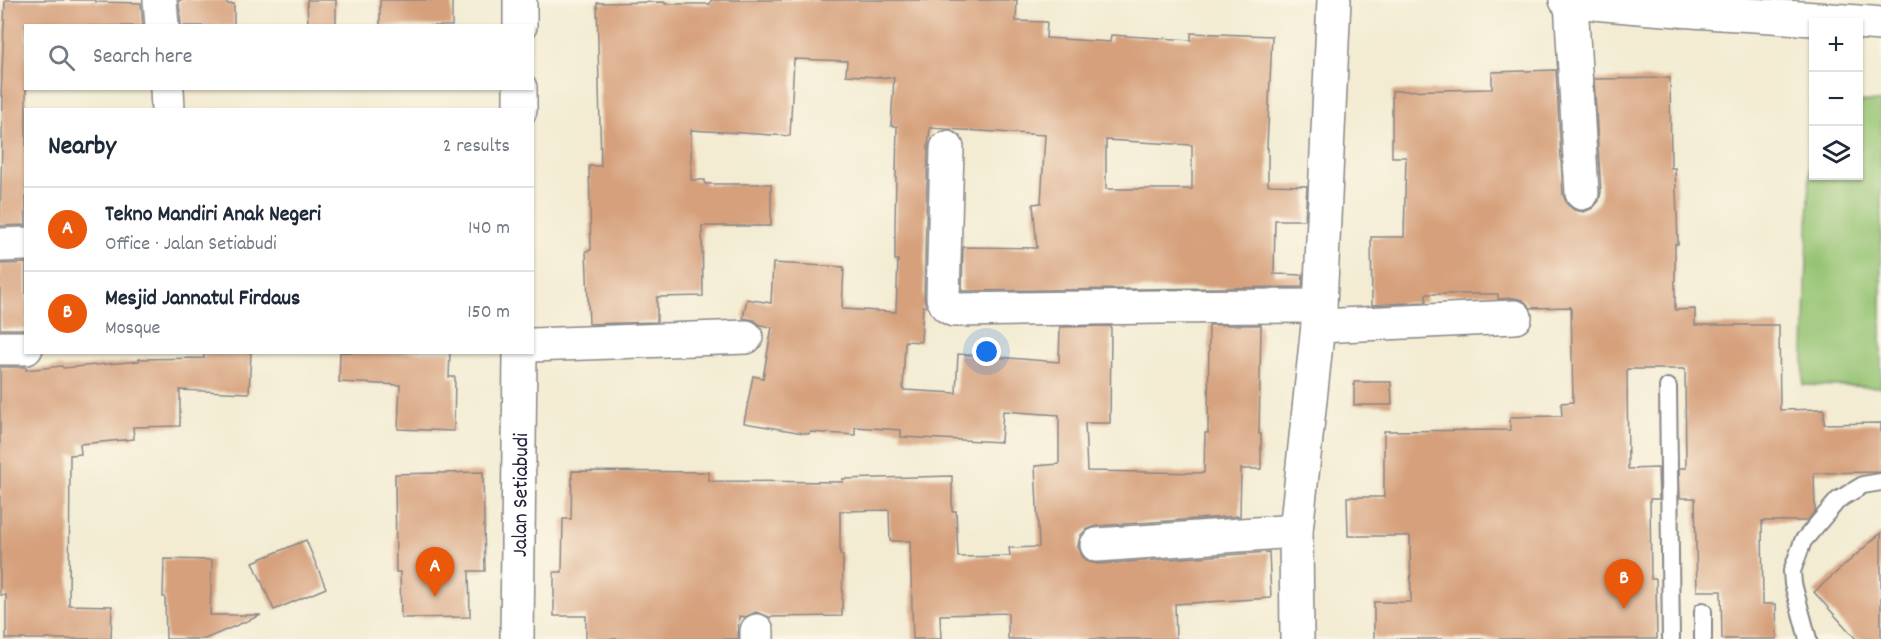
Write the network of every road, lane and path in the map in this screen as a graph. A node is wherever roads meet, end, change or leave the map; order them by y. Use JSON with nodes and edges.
{"nodes":[{"id":1,"x":160,"y":0,"type":"edge"},
{"id":2,"x":520,"y":0,"type":"edge"},
{"id":3,"x":1334,"y":0,"type":"edge"},
{"id":4,"x":1566,"y":0,"type":"edge"},
{"id":5,"x":1571,"y":1,"type":"edge"},
{"id":6,"x":162,"y":24,"type":"edge"},
{"id":7,"x":520,"y":24,"type":"edge"},
{"id":8,"x":1881,"y":24,"type":"edge"},
{"id":9,"x":167,"y":90,"type":"edge"},
{"id":10,"x":520,"y":90,"type":"edge"},
{"id":11,"x":168,"y":108,"type":"edge"},
{"id":12,"x":520,"y":108,"type":"edge"},
{"id":13,"x":947,"y":148,"type":"dead end"},
{"id":14,"x":1582,"y":193,"type":"dead end"},
{"id":15,"x":24,"y":244,"type":"edge"},
{"id":16,"x":0,"y":245,"type":"edge"},
{"id":17,"x":1319,"y":316,"type":"junction"},
{"id":18,"x":1515,"y":317,"type":"dead end"},
{"id":19,"x":746,"y":337,"type":"dead end"},
{"id":20,"x":534,"y":345,"type":"edge"},
{"id":21,"x":0,"y":348,"type":"edge"},
{"id":22,"x":24,"y":348,"type":"edge"},
{"id":23,"x":520,"y":354,"type":"edge"},
{"id":24,"x":1668,"y":387,"type":"dead end"},
{"id":25,"x":1881,"y":482,"type":"edge"},
{"id":26,"x":1296,"y":531,"type":"junction"},
{"id":27,"x":1097,"y":544,"type":"dead end"},
{"id":28,"x":1703,"y":611,"type":"dead end"},
{"id":29,"x":518,"y":639,"type":"edge"},
{"id":30,"x":1297,"y":639,"type":"edge"},
{"id":31,"x":1671,"y":639,"type":"edge"},
{"id":32,"x":1703,"y":639,"type":"edge"},
{"id":33,"x":1808,"y":639,"type":"edge"}],
"edges":[{"from":1,"to":6,"type":"street"},
{"from":2,"to":7,"type":"street"},
{"from":3,"to":17,"type":"street"},
{"from":4,"to":5,"type":"street"},
{"from":5,"to":8,"type":"street"},
{"from":5,"to":14,"type":"street"},
{"from":9,"to":11,"type":"street"},
{"from":10,"to":12,"type":"street"},
{"from":13,"to":17,"type":"street"},
{"from":15,"to":16,"type":"street"},
{"from":17,"to":18,"type":"street"},
{"from":17,"to":26,"type":"street"},
{"from":19,"to":20,"type":"street"},
{"from":21,"to":22,"type":"street"},
{"from":23,"to":29,"type":"street","name":"Jalan Setiabudi"},
{"from":24,"to":31,"type":"lane"},
{"from":25,"to":33,"type":"lane"},
{"from":26,"to":27,"type":"street"},
{"from":26,"to":30,"type":"street"},
{"from":28,"to":32,"type":"lane"}]}
